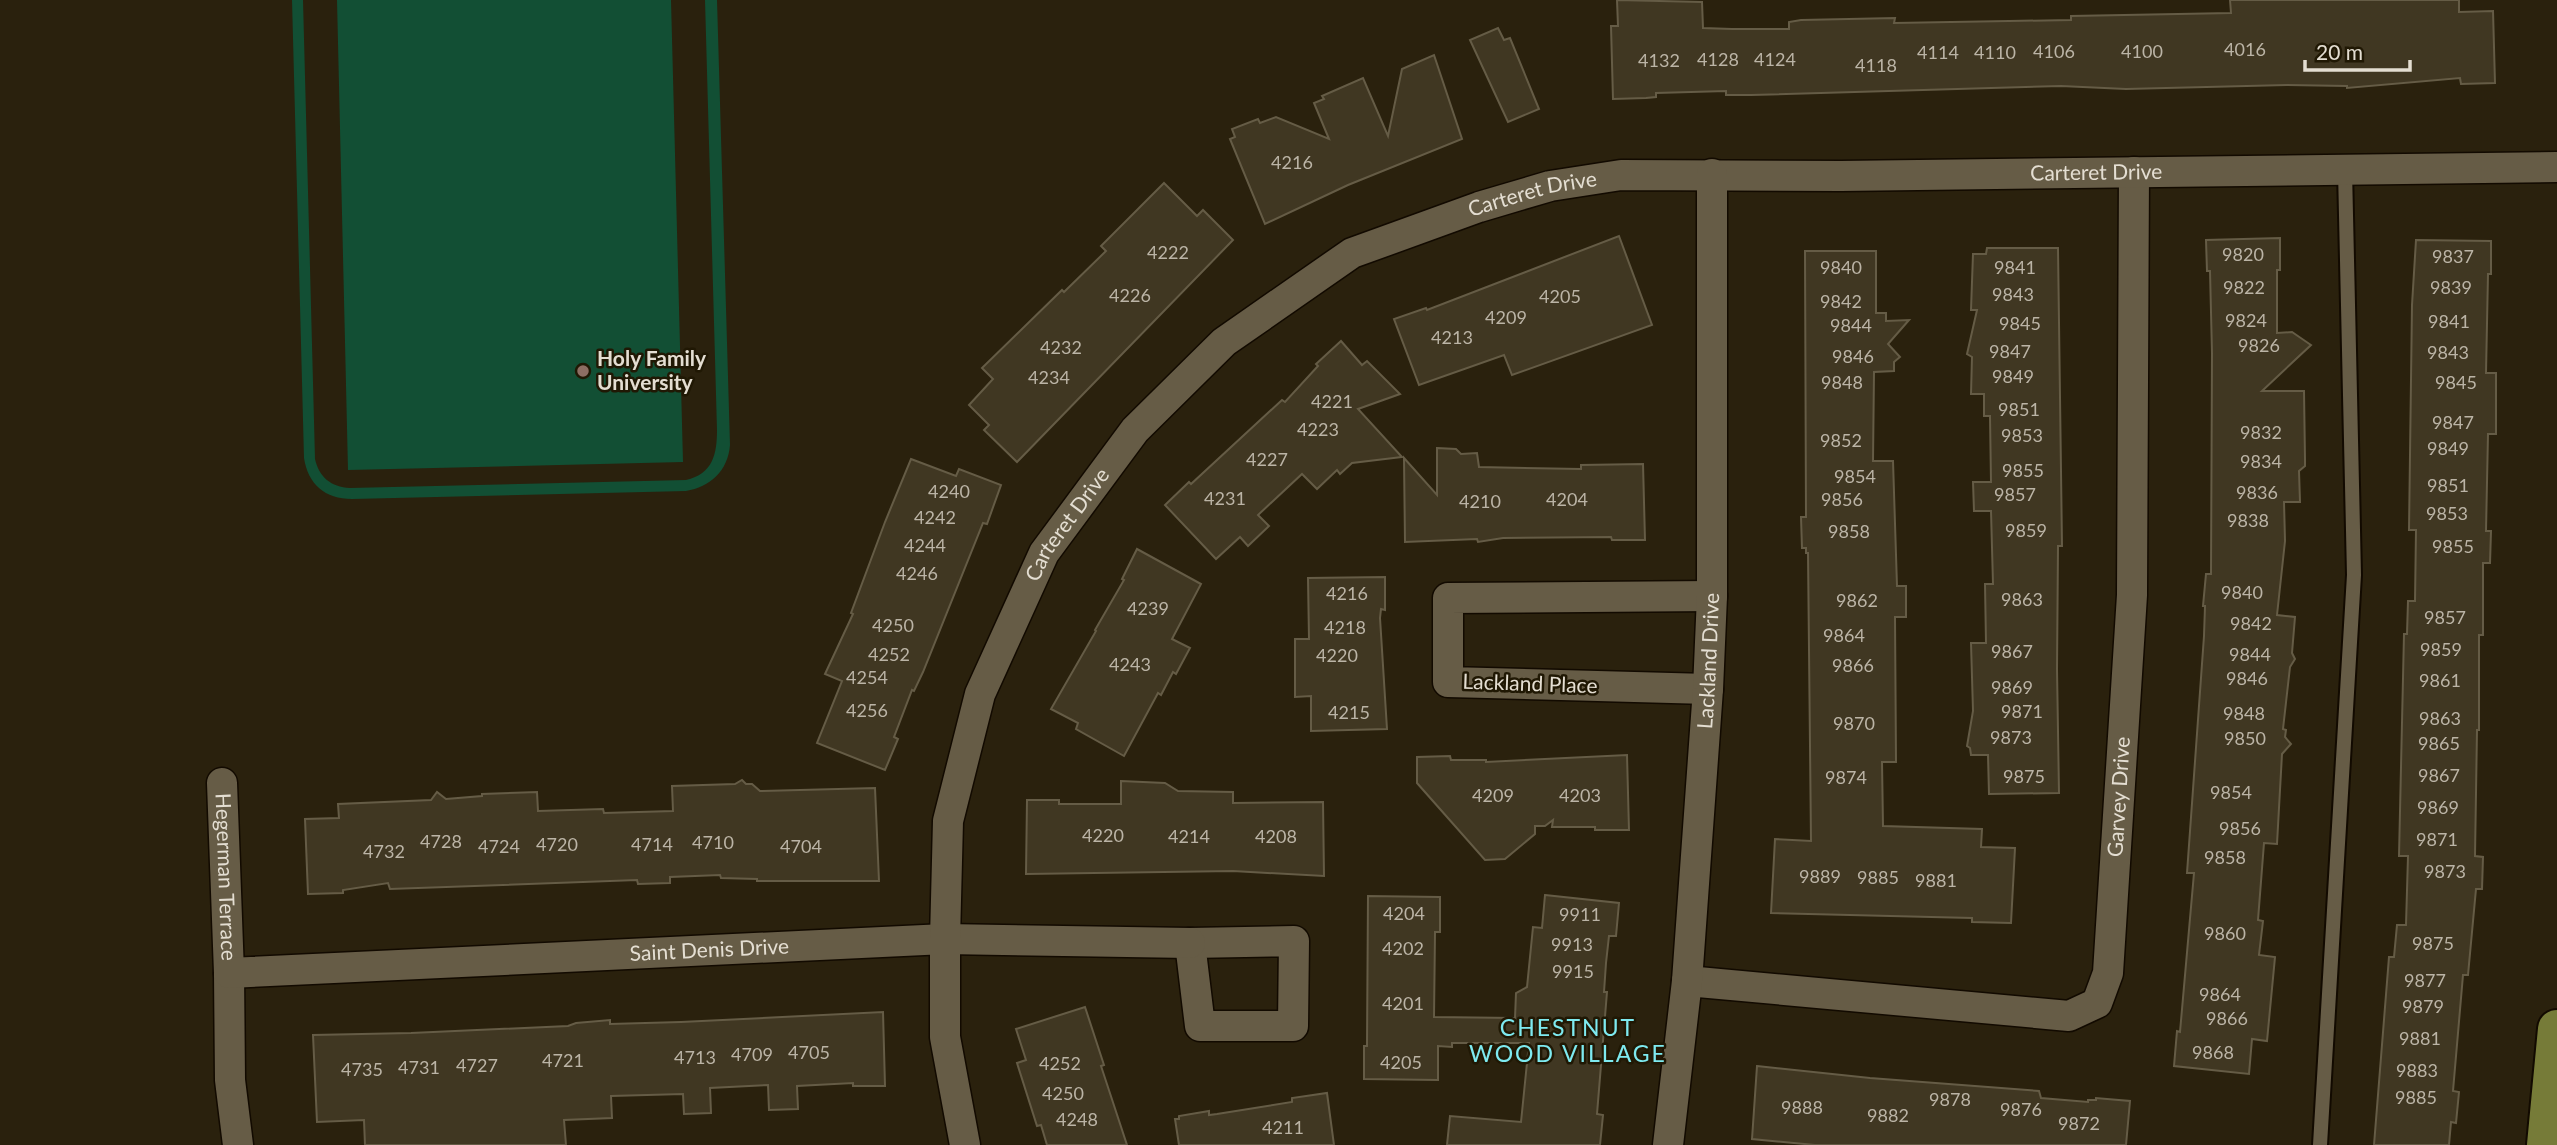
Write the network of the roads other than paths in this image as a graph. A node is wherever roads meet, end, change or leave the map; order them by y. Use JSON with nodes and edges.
{"nodes":[{"id":1,"x":2557,"y":167,"type":"edge"},
{"id":2,"x":2344,"y":170,"type":"junction"},
{"id":3,"x":2134,"y":172,"type":"junction"},
{"id":4,"x":1712,"y":174,"type":"junction"},
{"id":5,"x":1712,"y":596,"type":"junction"},
{"id":6,"x":1708,"y":689,"type":"junction"},
{"id":7,"x":222,"y":783,"type":"dead end"},
{"id":8,"x":945,"y":939,"type":"junction"},
{"id":9,"x":1190,"y":943,"type":"dead end"},
{"id":10,"x":229,"y":973,"type":"junction"},
{"id":11,"x":1687,"y":981,"type":"junction"},
{"id":12,"x":2557,"y":1029,"type":"edge"},
{"id":13,"x":2550,"y":1137,"type":"edge"},
{"id":14,"x":238,"y":1145,"type":"edge"},
{"id":15,"x":965,"y":1145,"type":"edge"},
{"id":16,"x":1668,"y":1145,"type":"edge"},
{"id":17,"x":2320,"y":1145,"type":"edge"}],
"edges":[{"from":1,"to":2,"type":"street","name":"Carteret Drive"},
{"from":2,"to":3,"type":"street","name":"Carteret Drive"},
{"from":2,"to":17,"type":"lane"},
{"from":3,"to":4,"type":"street","name":"Carteret Drive"},
{"from":3,"to":11,"type":"street","name":"Garvey Drive"},
{"from":4,"to":5,"type":"street","name":"Lackland Drive"},
{"from":4,"to":8,"type":"street","name":"Carteret Drive"},
{"from":5,"to":6,"type":"street","name":"Lackland Drive"},
{"from":5,"to":6,"type":"street","name":"Lackland Place"},
{"from":6,"to":11,"type":"street","name":"Lackland Drive"},
{"from":7,"to":10,"type":"street","name":"Hegerman Terrace"},
{"from":8,"to":9,"type":"street","name":"Saint Denis Drive"},
{"from":8,"to":10,"type":"street","name":"Saint Denis Drive"},
{"from":8,"to":15,"type":"street","name":"Carteret Drive"},
{"from":10,"to":14,"type":"street","name":"Hegerman Terrace"},
{"from":11,"to":16,"type":"street","name":"Lackland Drive"},
{"from":12,"to":13,"type":"main road"}]}
